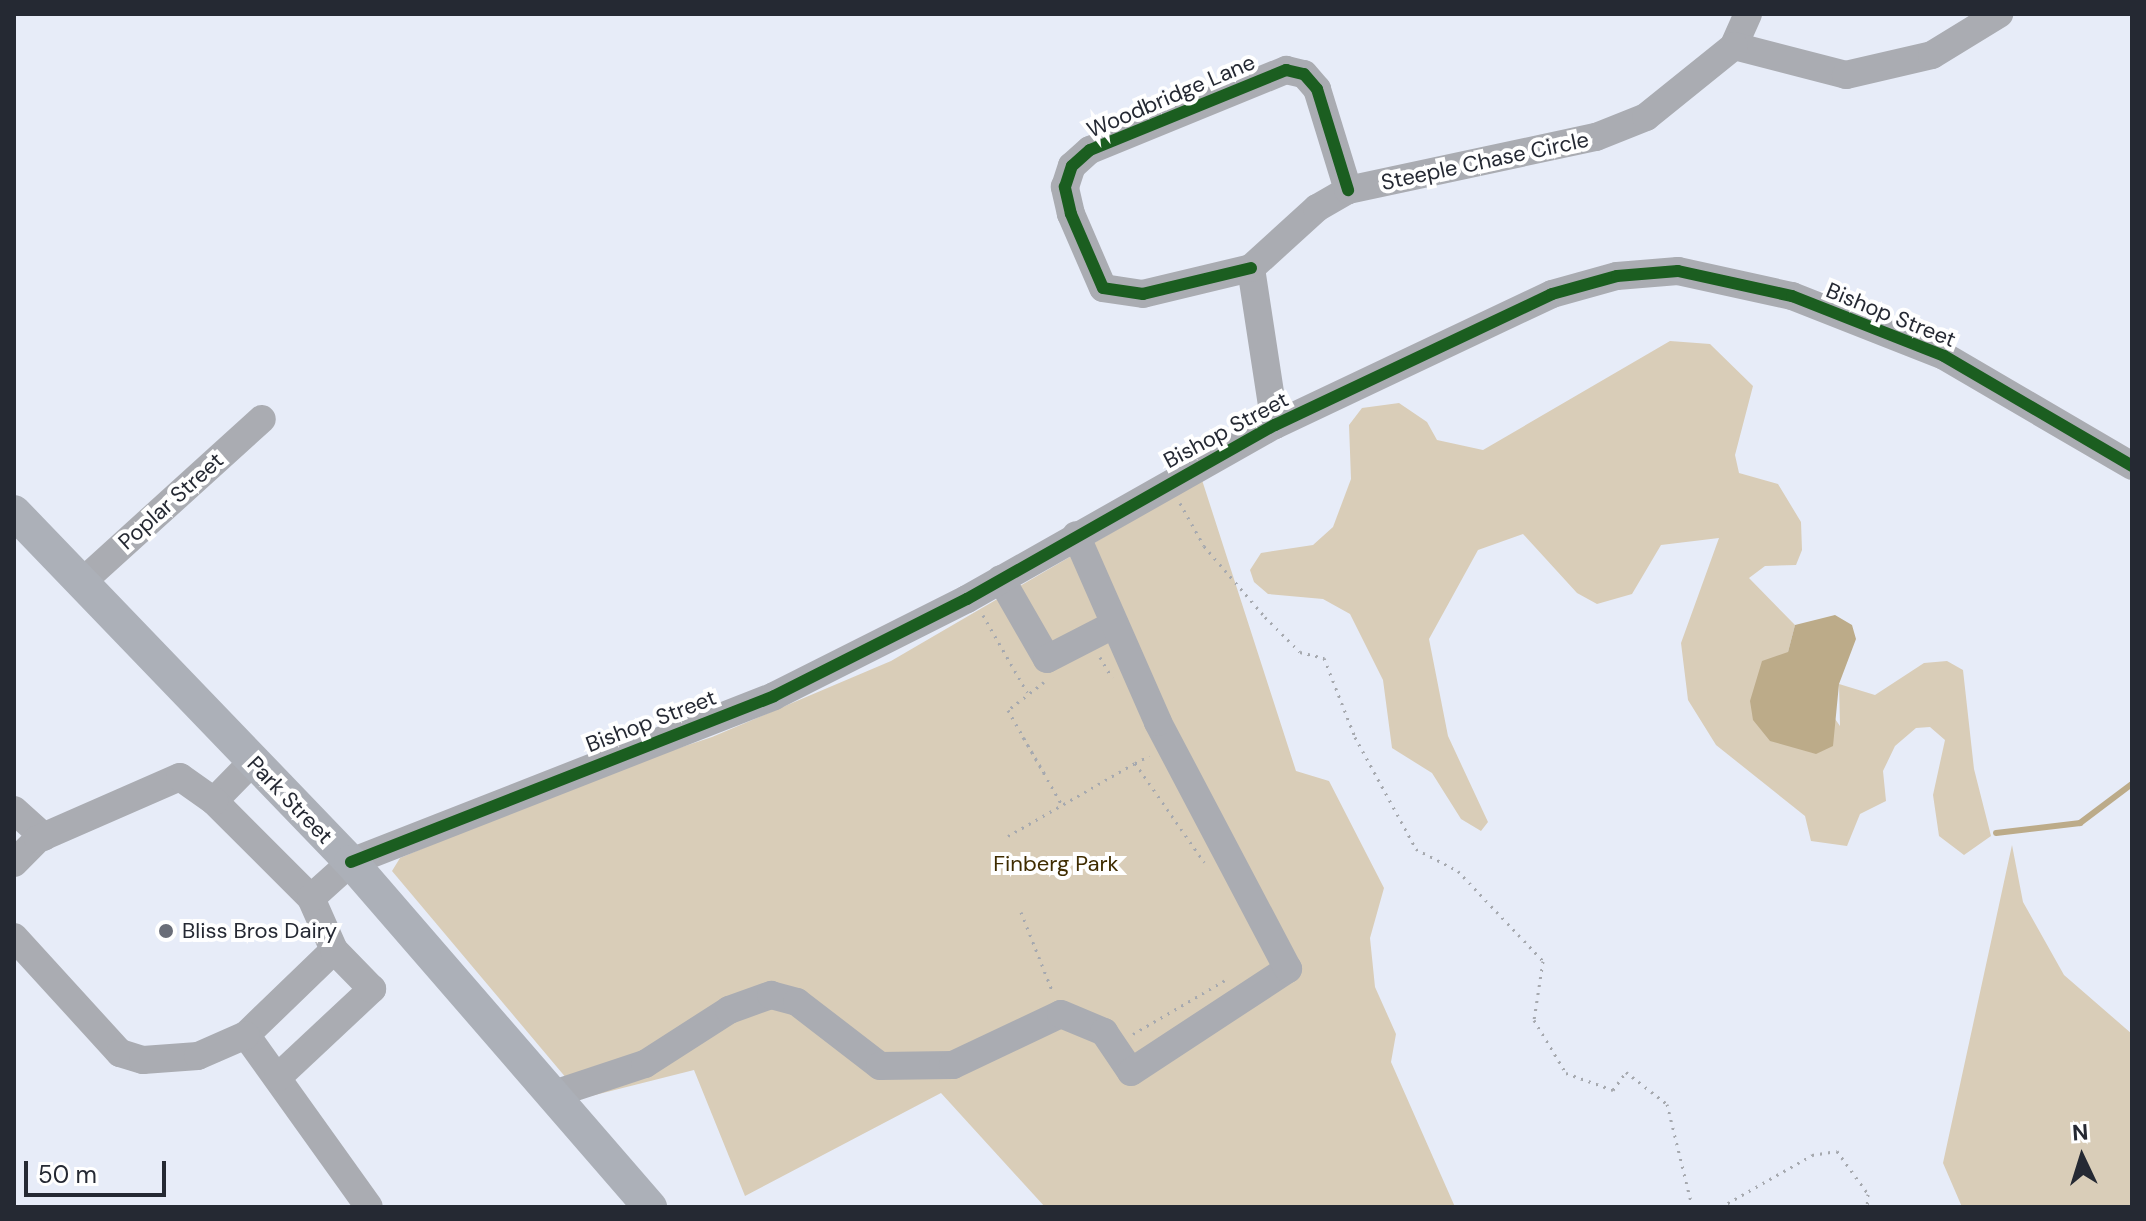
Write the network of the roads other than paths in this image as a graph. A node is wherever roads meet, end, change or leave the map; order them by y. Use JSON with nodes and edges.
{"nodes":[{"id":1,"x":1748,"y":14,"type":"edge"},
{"id":2,"x":1999,"y":14,"type":"edge"},
{"id":3,"x":1734,"y":46,"type":"junction"},
{"id":4,"x":1348,"y":190,"type":"junction"},
{"id":5,"x":1251,"y":268,"type":"junction"},
{"id":6,"x":262,"y":419,"type":"dead end"},
{"id":7,"x":1275,"y":425,"type":"junction"},
{"id":8,"x":2132,"y":466,"type":"edge"},
{"id":9,"x":14,"y":512,"type":"edge"},
{"id":10,"x":1076,"y":535,"type":"junction"},
{"id":11,"x":1001,"y":579,"type":"junction"},
{"id":12,"x":81,"y":583,"type":"junction"},
{"id":13,"x":1115,"y":624,"type":"junction"},
{"id":14,"x":253,"y":761,"type":"junction"},
{"id":15,"x":214,"y":801,"type":"junction"},
{"id":16,"x":14,"y":810,"type":"edge"},
{"id":17,"x":44,"y":837,"type":"junction"},
{"id":18,"x":351,"y":862,"type":"junction"},
{"id":19,"x":14,"y":863,"type":"edge"},
{"id":20,"x":311,"y":898,"type":"junction"},
{"id":21,"x":14,"y":937,"type":"edge"},
{"id":22,"x":334,"y":950,"type":"junction"},
{"id":23,"x":246,"y":1035,"type":"junction"},
{"id":24,"x":278,"y":1077,"type":"junction"},
{"id":25,"x":551,"y":1095,"type":"junction"},
{"id":26,"x":369,"y":1207,"type":"edge"},
{"id":27,"x":650,"y":1207,"type":"edge"}],
"edges":[{"from":1,"to":3,"type":"street","name":"Steeple Chase Circle"},
{"from":2,"to":3,"type":"street"},
{"from":3,"to":4,"type":"street","name":"Steeple Chase Circle"},
{"from":4,"to":5,"type":"street","name":"Steeple Chase Circle"},
{"from":4,"to":5,"type":"street","name":"Woodbridge Lane"},
{"from":5,"to":7,"type":"street"},
{"from":6,"to":12,"type":"street","name":"Poplar Street"},
{"from":7,"to":8,"type":"street","name":"Bishop Street"},
{"from":7,"to":10,"type":"street","name":"Bishop Street"},
{"from":9,"to":12,"type":"main road","name":"Park Street"},
{"from":10,"to":11,"type":"street","name":"Bishop Street"},
{"from":10,"to":13,"type":"street"},
{"from":11,"to":13,"type":"street"},
{"from":11,"to":18,"type":"street","name":"Bishop Street"},
{"from":12,"to":14,"type":"main road","name":"Park Street"},
{"from":13,"to":25,"type":"street"},
{"from":14,"to":15,"type":"street"},
{"from":14,"to":18,"type":"main road","name":"Park Street"},
{"from":15,"to":17,"type":"street"},
{"from":15,"to":20,"type":"street"},
{"from":16,"to":17,"type":"street"},
{"from":17,"to":19,"type":"street"},
{"from":18,"to":20,"type":"street"},
{"from":18,"to":25,"type":"main road","name":"Park Street"},
{"from":20,"to":22,"type":"street"},
{"from":21,"to":23,"type":"street"},
{"from":22,"to":23,"type":"street"},
{"from":22,"to":24,"type":"street"},
{"from":23,"to":24,"type":"street"},
{"from":24,"to":26,"type":"street"},
{"from":25,"to":27,"type":"main road","name":"Park Street"}]}
